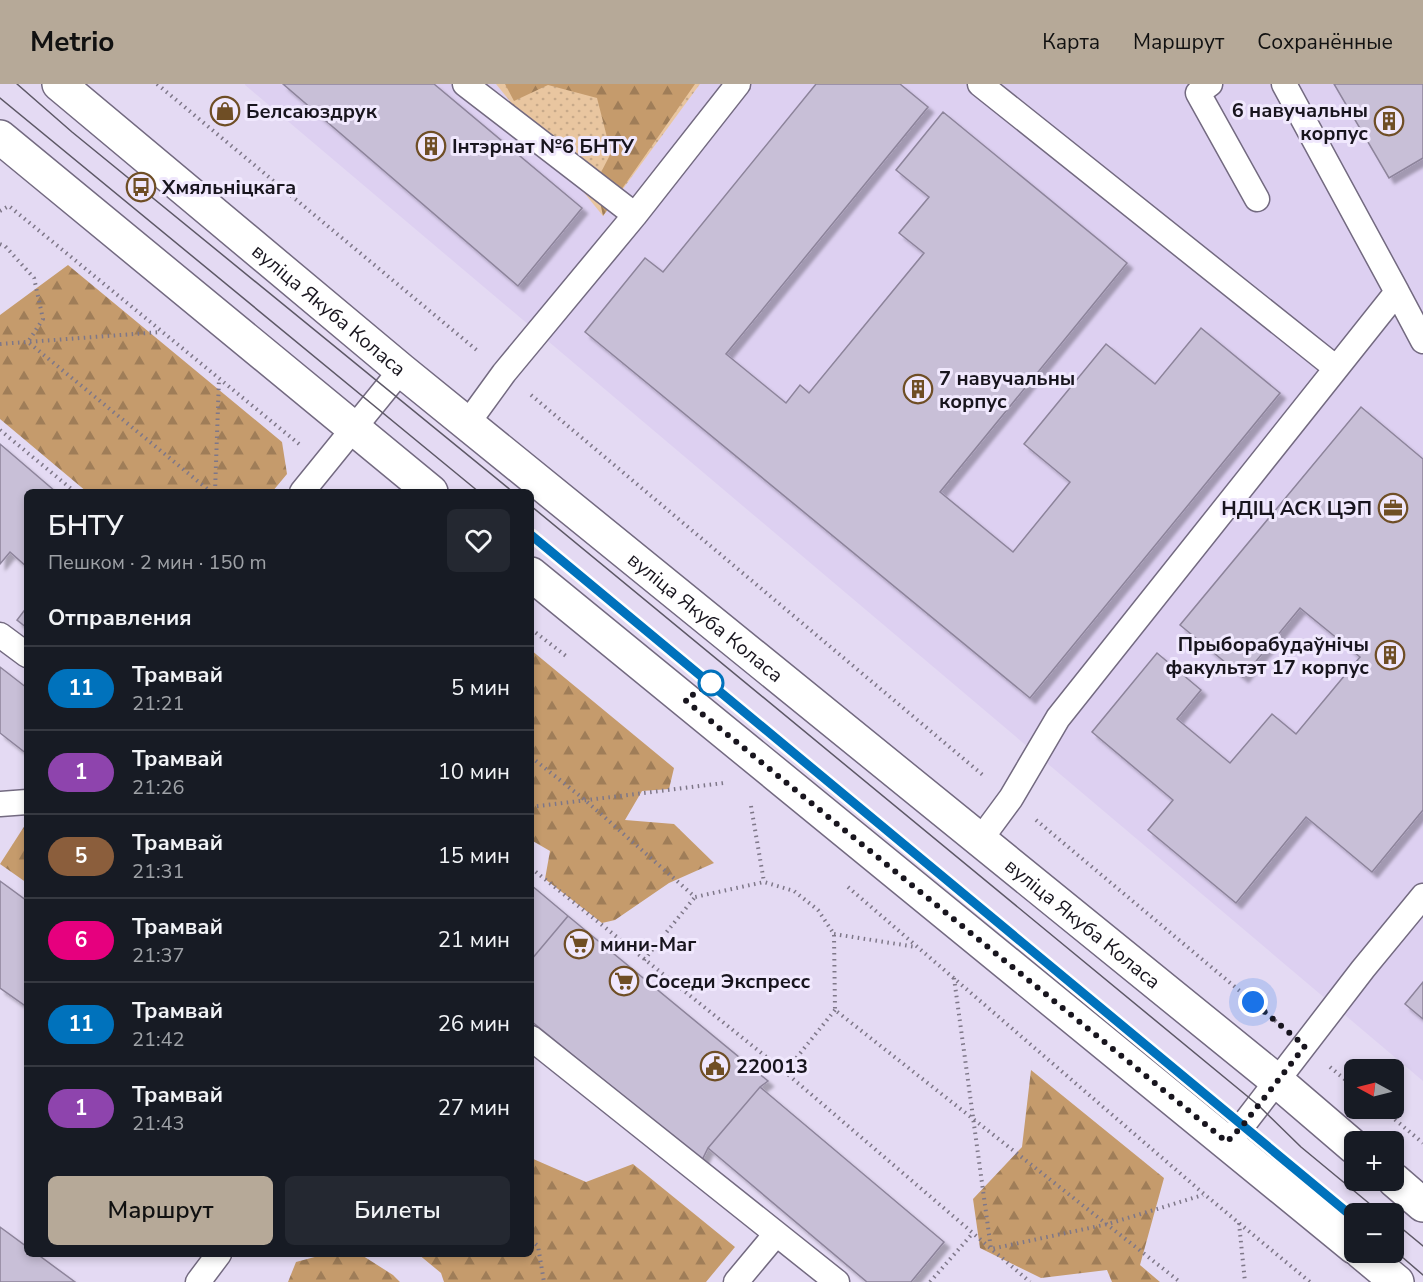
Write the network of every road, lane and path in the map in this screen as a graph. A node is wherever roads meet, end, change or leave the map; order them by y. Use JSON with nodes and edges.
{"nodes":[{"id":1,"x":58,"y":84,"type":"edge"},
{"id":2,"x":157,"y":84,"type":"edge"},
{"id":3,"x":465,"y":84,"type":"edge"},
{"id":4,"x":738,"y":84,"type":"edge"},
{"id":5,"x":980,"y":84,"type":"edge"},
{"id":6,"x":1210,"y":84,"type":"edge"},
{"id":7,"x":1284,"y":84,"type":"edge"},
{"id":8,"x":0,"y":137,"type":"edge"},
{"id":9,"x":1257,"y":199,"type":"dead end"},
{"id":10,"x":0,"y":211,"type":"edge"},
{"id":11,"x":635,"y":215,"type":"junction"},
{"id":12,"x":0,"y":244,"type":"edge"},
{"id":13,"x":1397,"y":292,"type":"junction"},
{"id":14,"x":162,"y":332,"type":"junction"},
{"id":15,"x":1423,"y":341,"type":"edge"},
{"id":16,"x":28,"y":342,"type":"junction"},
{"id":17,"x":0,"y":344,"type":"edge"},
{"id":18,"x":1336,"y":368,"type":"junction"},
{"id":19,"x":401,"y":370,"type":"junction"},
{"id":20,"x":504,"y":373,"type":"junction"},
{"id":21,"x":219,"y":379,"type":"junction"},
{"id":22,"x":467,"y":424,"type":"junction"},
{"id":23,"x":354,"y":429,"type":"junction"},
{"id":24,"x":0,"y":430,"type":"edge"},
{"id":25,"x":324,"y":466,"type":"junction"},
{"id":26,"x":71,"y":489,"type":"edge"},
{"id":27,"x":209,"y":489,"type":"edge"},
{"id":28,"x":213,"y":489,"type":"edge"},
{"id":29,"x":305,"y":489,"type":"edge"},
{"id":30,"x":427,"y":489,"type":"edge"},
{"id":31,"x":534,"y":576,"type":"edge"},
{"id":32,"x":534,"y":631,"type":"edge"},
{"id":33,"x":0,"y":635,"type":"edge"},
{"id":34,"x":24,"y":653,"type":"edge"},
{"id":35,"x":568,"y":658,"type":"dead end"},
{"id":36,"x":534,"y":759,"type":"edge"},
{"id":37,"x":716,"y":775,"type":"dead end"},
{"id":38,"x":1011,"y":798,"type":"junction"},
{"id":39,"x":585,"y":800,"type":"junction"},
{"id":40,"x":24,"y":802,"type":"edge"},
{"id":41,"x":0,"y":804,"type":"edge"},
{"id":42,"x":534,"y":807,"type":"edge"},
{"id":43,"x":760,"y":812,"type":"dead end"},
{"id":44,"x":980,"y":840,"type":"junction"},
{"id":45,"x":534,"y":870,"type":"edge"},
{"id":46,"x":839,"y":879,"type":"dead end"},
{"id":47,"x":764,"y":882,"type":"junction"},
{"id":48,"x":1423,"y":896,"type":"edge"},
{"id":49,"x":695,"y":897,"type":"junction"},
{"id":50,"x":834,"y":934,"type":"junction"},
{"id":51,"x":918,"y":947,"type":"junction"},
{"id":52,"x":644,"y":960,"type":"junction"},
{"id":53,"x":954,"y":977,"type":"junction"},
{"id":54,"x":835,"y":1010,"type":"junction"},
{"id":55,"x":534,"y":1040,"type":"edge"},
{"id":56,"x":1305,"y":1046,"type":"junction"},
{"id":57,"x":785,"y":1072,"type":"junction"},
{"id":58,"x":1344,"y":1079,"type":"edge"},
{"id":59,"x":1277,"y":1082,"type":"junction"},
{"id":60,"x":1394,"y":1119,"type":"edge"},
{"id":61,"x":974,"y":1120,"type":"junction"},
{"id":62,"x":1344,"y":1139,"type":"edge"},
{"id":63,"x":1227,"y":1142,"type":"junction"},
{"id":64,"x":1423,"y":1143,"type":"edge"},
{"id":65,"x":1404,"y":1189,"type":"edge"},
{"id":66,"x":1204,"y":1194,"type":"junction"},
{"id":67,"x":1423,"y":1205,"type":"edge"},
{"id":68,"x":1239,"y":1223,"type":"junction"},
{"id":69,"x":1108,"y":1224,"type":"junction"},
{"id":70,"x":776,"y":1234,"type":"junction"},
{"id":71,"x":972,"y":1234,"type":"junction"},
{"id":72,"x":1344,"y":1239,"type":"edge"},
{"id":73,"x":534,"y":1243,"type":"edge"},
{"id":74,"x":991,"y":1250,"type":"junction"},
{"id":75,"x":217,"y":1257,"type":"edge"},
{"id":76,"x":1374,"y":1263,"type":"edge"},
{"id":77,"x":198,"y":1282,"type":"edge"},
{"id":78,"x":544,"y":1282,"type":"edge"},
{"id":79,"x":736,"y":1282,"type":"edge"},
{"id":80,"x":837,"y":1282,"type":"edge"},
{"id":81,"x":930,"y":1282,"type":"edge"},
{"id":82,"x":1030,"y":1282,"type":"edge"},
{"id":83,"x":1180,"y":1282,"type":"edge"},
{"id":84,"x":1245,"y":1282,"type":"edge"},
{"id":85,"x":1310,"y":1282,"type":"edge"},
{"id":86,"x":1397,"y":1282,"type":"edge"}],
"edges":[{"from":1,"to":19,"type":"main road","name":"вуліца Якуба Коласа"},
{"from":2,"to":20,"type":"path"},
{"from":3,"to":11,"type":"lane"},
{"from":4,"to":11,"type":"lane"},
{"from":5,"to":18,"type":"lane"},
{"from":6,"to":9,"type":"lane"},
{"from":7,"to":13,"type":"lane"},
{"from":8,"to":23,"type":"main road"},
{"from":10,"to":14,"type":"path"},
{"from":11,"to":20,"type":"lane"},
{"from":12,"to":16,"type":"path"},
{"from":13,"to":15,"type":"lane"},
{"from":13,"to":18,"type":"lane"},
{"from":14,"to":16,"type":"path"},
{"from":14,"to":21,"type":"path"},
{"from":16,"to":17,"type":"path"},
{"from":16,"to":27,"type":"path"},
{"from":18,"to":38,"type":"lane"},
{"from":19,"to":22,"type":"main road","name":"вуліца Якуба Коласа"},
{"from":19,"to":23,"type":"lane"},
{"from":20,"to":22,"type":"lane"},
{"from":20,"to":38,"type":"path"},
{"from":21,"to":25,"type":"path"},
{"from":21,"to":28,"type":"path"},
{"from":22,"to":44,"type":"main road","name":"вуліца Якуба Коласа"},
{"from":23,"to":25,"type":"lane"},
{"from":23,"to":30,"type":"main road"},
{"from":24,"to":26,"type":"path"},
{"from":25,"to":29,"type":"lane"},
{"from":31,"to":63,"type":"main road"},
{"from":32,"to":35,"type":"path"},
{"from":33,"to":34,"type":"lane"},
{"from":36,"to":39,"type":"path"},
{"from":37,"to":39,"type":"path"},
{"from":38,"to":44,"type":"lane"},
{"from":38,"to":56,"type":"path"},
{"from":39,"to":42,"type":"path"},
{"from":39,"to":49,"type":"path"},
{"from":40,"to":41,"type":"lane"},
{"from":43,"to":47,"type":"path"},
{"from":44,"to":59,"type":"main road","name":"вуліца Якуба Коласа"},
{"from":45,"to":52,"type":"path"},
{"from":46,"to":51,"type":"path"},
{"from":47,"to":49,"type":"path"},
{"from":47,"to":50,"type":"path"},
{"from":48,"to":56,"type":"lane"},
{"from":49,"to":52,"type":"path"},
{"from":50,"to":51,"type":"path"},
{"from":50,"to":54,"type":"path"},
{"from":51,"to":53,"type":"path"},
{"from":52,"to":57,"type":"path"},
{"from":53,"to":61,"type":"path"},
{"from":53,"to":66,"type":"path"},
{"from":54,"to":57,"type":"path"},
{"from":54,"to":61,"type":"path"},
{"from":55,"to":70,"type":"lane"},
{"from":56,"to":58,"type":"path"},
{"from":56,"to":59,"type":"lane"},
{"from":57,"to":71,"type":"path"},
{"from":59,"to":62,"type":"main road","name":"вуліца Якуба Коласа"},
{"from":59,"to":63,"type":"lane"},
{"from":60,"to":64,"type":"path"},
{"from":61,"to":69,"type":"path"},
{"from":61,"to":74,"type":"path"},
{"from":63,"to":72,"type":"main road"},
{"from":65,"to":67,"type":"main road"},
{"from":66,"to":68,"type":"path"},
{"from":66,"to":69,"type":"path"},
{"from":68,"to":84,"type":"path"},
{"from":68,"to":85,"type":"path"},
{"from":69,"to":74,"type":"path"},
{"from":69,"to":83,"type":"path"},
{"from":70,"to":79,"type":"lane"},
{"from":70,"to":80,"type":"lane"},
{"from":71,"to":74,"type":"path"},
{"from":71,"to":81,"type":"path"},
{"from":73,"to":78,"type":"path"},
{"from":74,"to":82,"type":"path"},
{"from":75,"to":77,"type":"lane"},
{"from":76,"to":86,"type":"main road"}]}
